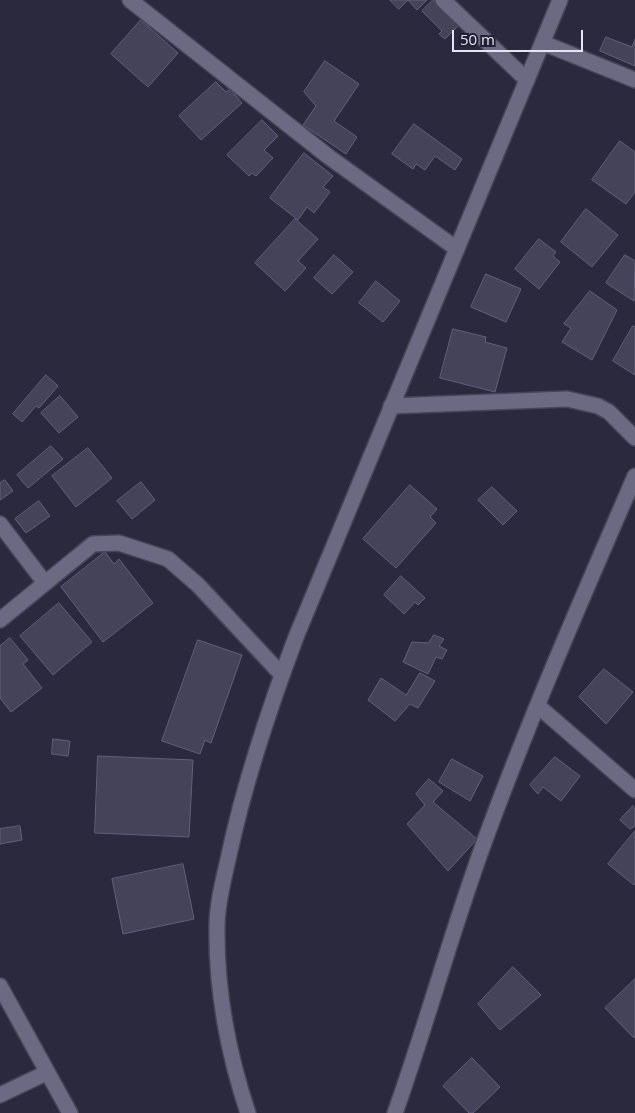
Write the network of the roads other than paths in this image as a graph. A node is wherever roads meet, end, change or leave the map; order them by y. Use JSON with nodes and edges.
{"nodes":[{"id":1,"x":130,"y":0,"type":"edge"},
{"id":2,"x":443,"y":0,"type":"edge"},
{"id":3,"x":560,"y":0,"type":"edge"},
{"id":4,"x":543,"y":43,"type":"junction"},
{"id":5,"x":527,"y":80,"type":"junction"},
{"id":6,"x":635,"y":80,"type":"edge"},
{"id":7,"x":457,"y":249,"type":"junction"},
{"id":8,"x":391,"y":406,"type":"junction"},
{"id":9,"x":635,"y":438,"type":"edge"},
{"id":10,"x":635,"y":476,"type":"edge"},
{"id":11,"x":0,"y":524,"type":"edge"},
{"id":12,"x":45,"y":583,"type":"junction"},
{"id":13,"x":0,"y":620,"type":"edge"},
{"id":14,"x":282,"y":675,"type":"junction"},
{"id":15,"x":538,"y":706,"type":"junction"},
{"id":16,"x":635,"y":790,"type":"edge"},
{"id":17,"x":0,"y":986,"type":"edge"},
{"id":18,"x":46,"y":1073,"type":"junction"},
{"id":19,"x":0,"y":1096,"type":"edge"},
{"id":20,"x":70,"y":1113,"type":"edge"},
{"id":21,"x":248,"y":1113,"type":"edge"},
{"id":22,"x":395,"y":1113,"type":"edge"}],
"edges":[{"from":1,"to":7,"type":"street"},
{"from":2,"to":5,"type":"street"},
{"from":3,"to":4,"type":"street"},
{"from":4,"to":5,"type":"street"},
{"from":4,"to":6,"type":"street"},
{"from":5,"to":7,"type":"street"},
{"from":7,"to":8,"type":"street"},
{"from":8,"to":9,"type":"street"},
{"from":8,"to":14,"type":"street"},
{"from":10,"to":15,"type":"street"},
{"from":11,"to":12,"type":"street"},
{"from":12,"to":13,"type":"street"},
{"from":12,"to":14,"type":"street"},
{"from":14,"to":21,"type":"street"},
{"from":15,"to":16,"type":"street"},
{"from":15,"to":22,"type":"street"},
{"from":17,"to":18,"type":"street"},
{"from":18,"to":19,"type":"street"},
{"from":18,"to":20,"type":"street"}]}
